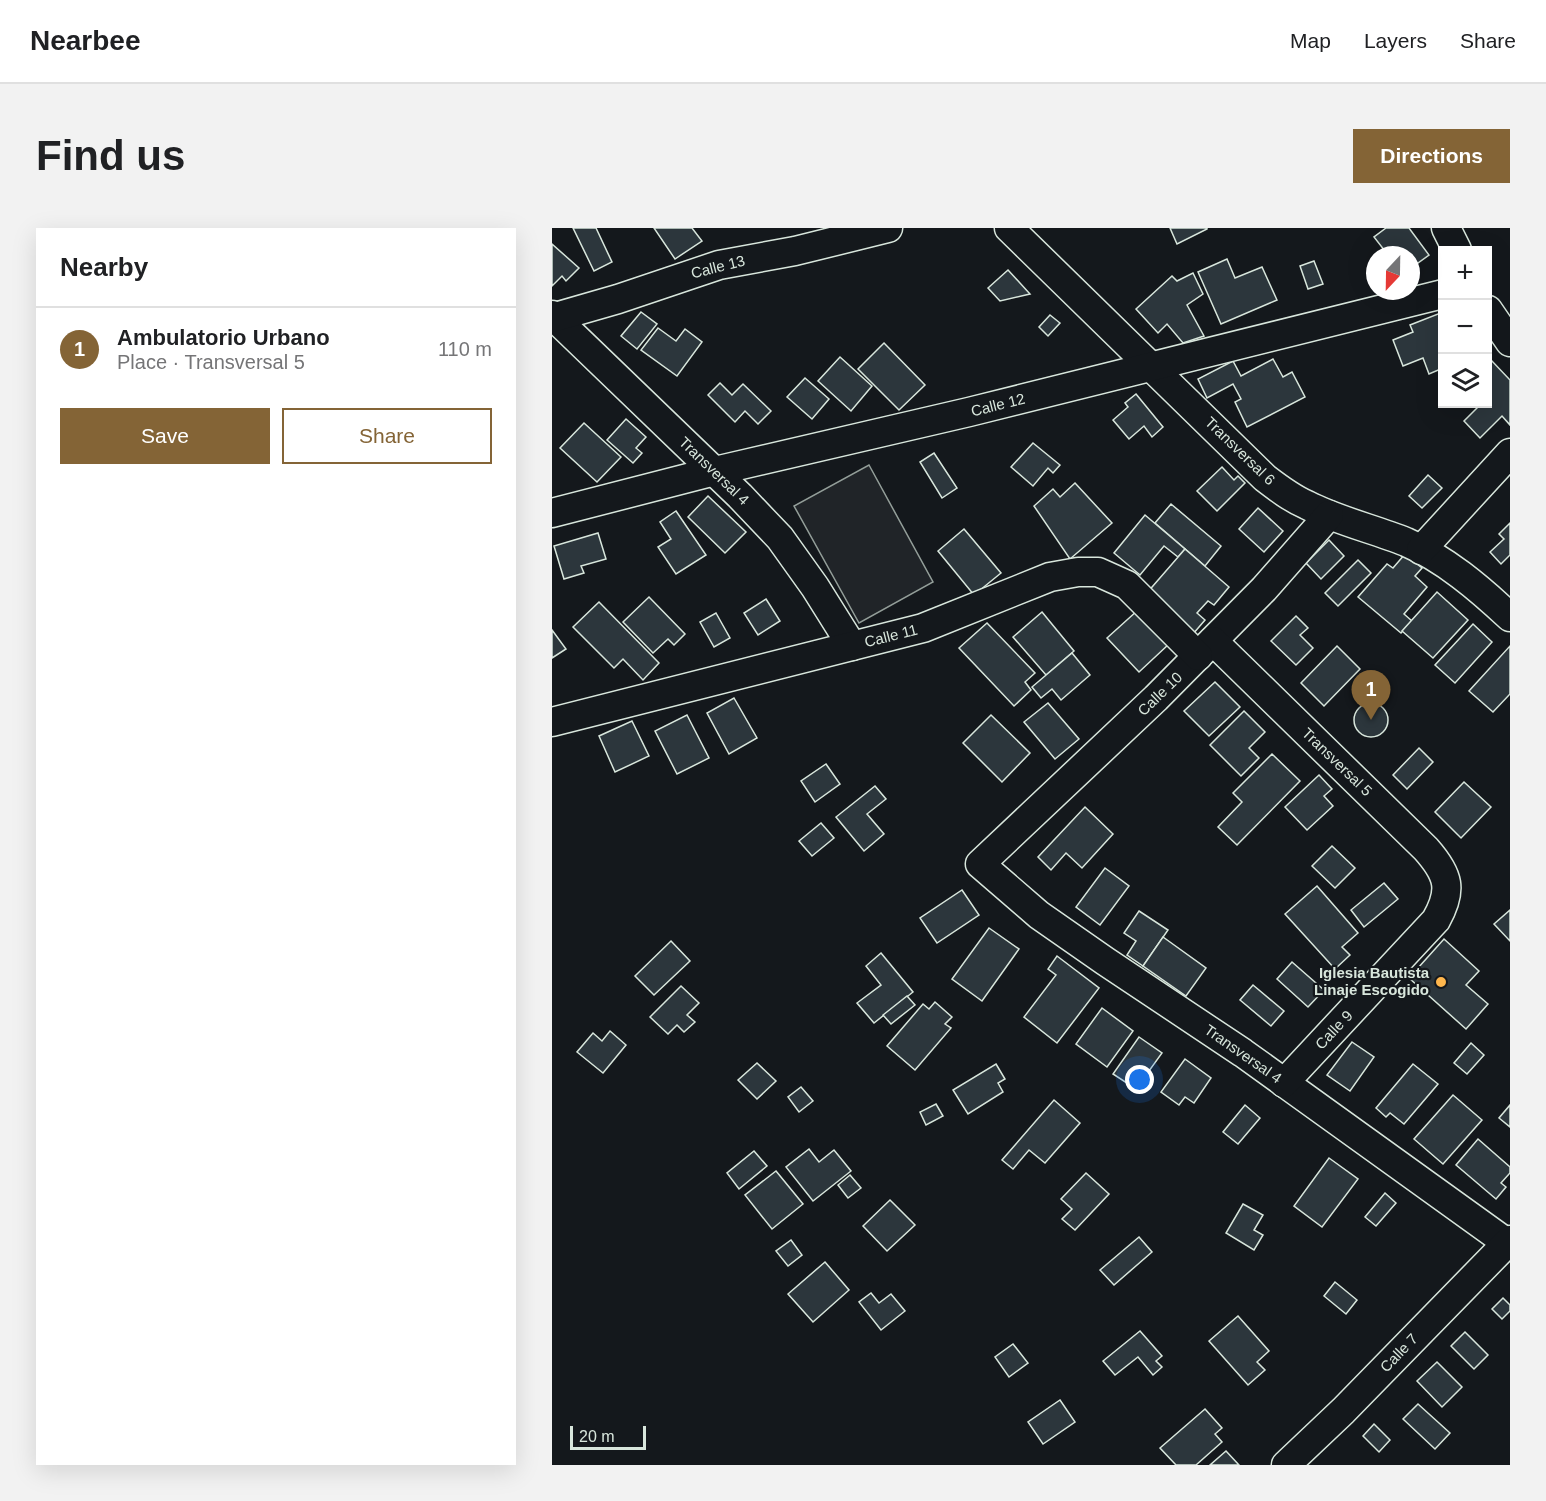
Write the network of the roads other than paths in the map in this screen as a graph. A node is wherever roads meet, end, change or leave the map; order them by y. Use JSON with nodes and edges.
{"nodes":[{"id":1,"x":888,"y":228,"type":"edge"},
{"id":2,"x":1009,"y":228,"type":"edge"},
{"id":3,"x":1446,"y":228,"type":"edge"},
{"id":4,"x":1455,"y":246,"type":"edge"},
{"id":5,"x":1438,"y":295,"type":"edge"},
{"id":6,"x":1492,"y":315,"type":"edge"},
{"id":7,"x":553,"y":316,"type":"edge"},
{"id":8,"x":1510,"y":342,"type":"edge"},
{"id":9,"x":1151,"y":366,"type":"junction"},
{"id":10,"x":1510,"y":453,"type":"edge"},
{"id":11,"x":715,"y":471,"type":"junction"},
{"id":12,"x":552,"y":513,"type":"edge"},
{"id":13,"x":1329,"y":514,"type":"junction"},
{"id":14,"x":1420,"y":550,"type":"junction"},
{"id":15,"x":1510,"y":617,"type":"edge"},
{"id":16,"x":852,"y":646,"type":"junction"},
{"id":17,"x":1205,"y":648,"type":"junction"},
{"id":18,"x":552,"y":722,"type":"edge"},
{"id":19,"x":980,"y":864,"type":"joint"},
{"id":20,"x":1447,"y":891,"type":"joint"},
{"id":21,"x":1284,"y":1083,"type":"junction"},
{"id":22,"x":1508,"y":1242,"type":"edge"},
{"id":23,"x":1286,"y":1465,"type":"edge"}],
"edges":[{"from":1,"to":7,"type":"street","name":"Calle 13"},
{"from":2,"to":9,"type":"street","name":"Transversal 6"},
{"from":3,"to":4,"type":"street"},
{"from":5,"to":9,"type":"street","name":"Calle 12"},
{"from":6,"to":8,"type":"street"},
{"from":7,"to":11,"type":"street","name":"Transversal 4"},
{"from":9,"to":11,"type":"street","name":"Calle 12"},
{"from":9,"to":13,"type":"street","name":"Transversal 6"},
{"from":10,"to":14,"type":"street"},
{"from":11,"to":12,"type":"street","name":"Calle 12"},
{"from":11,"to":16,"type":"street","name":"Transversal 4"},
{"from":13,"to":14,"type":"street","name":"Transversal 6"},
{"from":13,"to":17,"type":"street","name":"Calle 10"},
{"from":14,"to":15,"type":"street","name":"Transversal 6"},
{"from":16,"to":17,"type":"street","name":"Calle 11"},
{"from":16,"to":18,"type":"street","name":"Calle 11"},
{"from":17,"to":19,"type":"street","name":"Calle 10"},
{"from":17,"to":20,"type":"street","name":"Transversal 5"},
{"from":19,"to":21,"type":"street","name":"Transversal 4"},
{"from":20,"to":21,"type":"street","name":"Calle 9"},
{"from":21,"to":22,"type":"street","name":"Transversal 4"},
{"from":22,"to":23,"type":"street","name":"Calle 7"}]}
